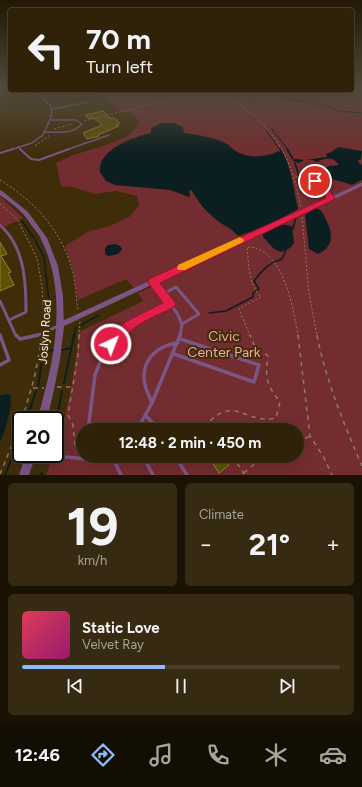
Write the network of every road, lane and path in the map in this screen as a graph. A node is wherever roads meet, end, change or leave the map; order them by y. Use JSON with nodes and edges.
{"nodes":[{"id":1,"x":52,"y":110,"type":"edge"},
{"id":2,"x":127,"y":110,"type":"edge"},
{"id":3,"x":248,"y":110,"type":"edge"},
{"id":4,"x":50,"y":120,"type":"junction"},
{"id":5,"x":83,"y":121,"type":"dead end"},
{"id":6,"x":74,"y":123,"type":"dead end"},
{"id":7,"x":52,"y":131,"type":"dead end"},
{"id":8,"x":44,"y":132,"type":"junction"},
{"id":9,"x":109,"y":135,"type":"dead end"},
{"id":10,"x":18,"y":147,"type":"junction"},
{"id":11,"x":0,"y":153,"type":"edge"},
{"id":12,"x":295,"y":176,"type":"junction"},
{"id":13,"x":310,"y":181,"type":"junction"},
{"id":14,"x":362,"y":184,"type":"edge"},
{"id":15,"x":324,"y":188,"type":"junction"},
{"id":16,"x":0,"y":192,"type":"edge"},
{"id":17,"x":330,"y":198,"type":"junction"},
{"id":18,"x":0,"y":204,"type":"edge"},
{"id":19,"x":302,"y":211,"type":"junction"},
{"id":20,"x":0,"y":225,"type":"edge"},
{"id":21,"x":153,"y":282,"type":"junction"},
{"id":22,"x":163,"y":294,"type":"junction"},
{"id":23,"x":0,"y":302,"type":"edge"},
{"id":24,"x":170,"y":304,"type":"junction"},
{"id":25,"x":9,"y":320,"type":"junction"},
{"id":26,"x":182,"y":324,"type":"junction"},
{"id":27,"x":60,"y":325,"type":"junction"},
{"id":28,"x":43,"y":333,"type":"junction"},
{"id":29,"x":0,"y":335,"type":"edge"},
{"id":30,"x":180,"y":339,"type":"junction"},
{"id":31,"x":178,"y":343,"type":"junction"},
{"id":32,"x":174,"y":354,"type":"junction"},
{"id":33,"x":0,"y":365,"type":"edge"},
{"id":34,"x":152,"y":403,"type":"junction"},
{"id":35,"x":25,"y":411,"type":"edge"},
{"id":36,"x":44,"y":411,"type":"edge"},
{"id":37,"x":146,"y":416,"type":"junction"},
{"id":38,"x":89,"y":423,"type":"edge"},
{"id":39,"x":142,"y":423,"type":"edge"},
{"id":40,"x":152,"y":423,"type":"edge"},
{"id":41,"x":211,"y":423,"type":"edge"},
{"id":42,"x":310,"y":436,"type":"junction"},
{"id":43,"x":304,"y":439,"type":"edge"},
{"id":44,"x":12,"y":445,"type":"edge"},
{"id":45,"x":64,"y":456,"type":"edge"},
{"id":46,"x":76,"y":457,"type":"edge"},
{"id":47,"x":28,"y":463,"type":"edge"},
{"id":48,"x":146,"y":463,"type":"edge"},
{"id":49,"x":179,"y":463,"type":"edge"},
{"id":50,"x":237,"y":463,"type":"edge"},
{"id":51,"x":254,"y":463,"type":"edge"},
{"id":52,"x":116,"y":464,"type":"edge"},
{"id":53,"x":362,"y":466,"type":"edge"},
{"id":54,"x":244,"y":473,"type":"junction"},
{"id":55,"x":0,"y":474,"type":"edge"},
{"id":56,"x":24,"y":475,"type":"edge"},
{"id":57,"x":121,"y":475,"type":"edge"},
{"id":58,"x":152,"y":475,"type":"edge"},
{"id":59,"x":187,"y":475,"type":"edge"},
{"id":60,"x":240,"y":475,"type":"edge"},
{"id":61,"x":332,"y":475,"type":"edge"}],
"edges":[{"from":1,"to":4,"type":"lane"},
{"from":2,"to":5,"type":"path"},
{"from":3,"to":12,"type":"path"},
{"from":4,"to":8,"type":"lane"},
{"from":4,"to":8,"type":"lane"},
{"from":6,"to":7,"type":"path"},
{"from":8,"to":10,"type":"lane"},
{"from":9,"to":10,"type":"lane"},
{"from":10,"to":11,"type":"lane"},
{"from":12,"to":13,"type":"path"},
{"from":12,"to":19,"type":"path"},
{"from":13,"to":15,"type":"lane"},
{"from":13,"to":15,"type":"lane"},
{"from":14,"to":17,"type":"street"},
{"from":15,"to":17,"type":"lane"},
{"from":16,"to":27,"type":"street","name":"Joslyn Road"},
{"from":17,"to":19,"type":"street"},
{"from":18,"to":28,"type":"path"},
{"from":19,"to":21,"type":"street"},
{"from":19,"to":53,"type":"path"},
{"from":20,"to":25,"type":"lane"},
{"from":21,"to":22,"type":"lane"},
{"from":21,"to":27,"type":"street"},
{"from":22,"to":24,"type":"lane"},
{"from":22,"to":26,"type":"lane"},
{"from":23,"to":25,"type":"lane"},
{"from":24,"to":26,"type":"lane"},
{"from":24,"to":38,"type":"lane"},
{"from":25,"to":28,"type":"lane"},
{"from":26,"to":30,"type":"lane"},
{"from":27,"to":28,"type":"lane"},
{"from":27,"to":36,"type":"street","name":"Joslyn Road"},
{"from":28,"to":35,"type":"path"},
{"from":29,"to":33,"type":"lane"},
{"from":30,"to":31,"type":"lane"},
{"from":30,"to":32,"type":"lane"},
{"from":31,"to":32,"type":"lane"},
{"from":31,"to":34,"type":"lane"},
{"from":32,"to":34,"type":"lane"},
{"from":34,"to":37,"type":"lane"},
{"from":37,"to":39,"type":"lane"},
{"from":37,"to":40,"type":"lane"},
{"from":41,"to":42,"type":"path"},
{"from":42,"to":43,"type":"path"},
{"from":42,"to":61,"type":"path"},
{"from":44,"to":55,"type":"path"},
{"from":45,"to":46,"type":"lane"},
{"from":47,"to":56,"type":"street"},
{"from":48,"to":58,"type":"lane"},
{"from":49,"to":59,"type":"lane"},
{"from":50,"to":54,"type":"path"},
{"from":51,"to":54,"type":"path"},
{"from":52,"to":57,"type":"lane"},
{"from":54,"to":60,"type":"path"}]}
